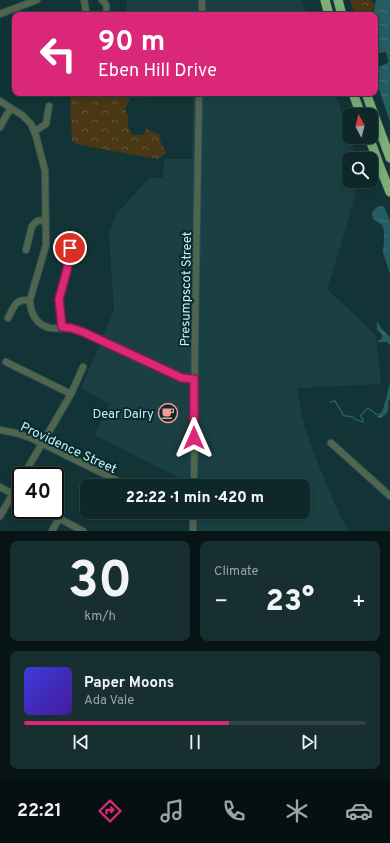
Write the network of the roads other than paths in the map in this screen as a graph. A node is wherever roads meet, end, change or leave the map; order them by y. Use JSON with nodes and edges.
{"nodes":[{"id":1,"x":37,"y":0,"type":"edge"},
{"id":2,"x":84,"y":0,"type":"edge"},
{"id":3,"x":102,"y":0,"type":"edge"},
{"id":4,"x":202,"y":0,"type":"edge"},
{"id":5,"x":325,"y":0,"type":"edge"},
{"id":6,"x":338,"y":0,"type":"edge"},
{"id":7,"x":86,"y":12,"type":"edge"},
{"id":8,"x":106,"y":12,"type":"edge"},
{"id":9,"x":202,"y":12,"type":"edge"},
{"id":10,"x":328,"y":12,"type":"edge"},
{"id":11,"x":341,"y":12,"type":"edge"},
{"id":12,"x":0,"y":14,"type":"edge"},
{"id":13,"x":199,"y":96,"type":"edge"},
{"id":14,"x":354,"y":96,"type":"edge"},
{"id":15,"x":367,"y":96,"type":"edge"},
{"id":16,"x":0,"y":101,"type":"edge"},
{"id":17,"x":49,"y":106,"type":"dead end"},
{"id":18,"x":358,"y":108,"type":"edge"},
{"id":19,"x":12,"y":109,"type":"junction"},
{"id":20,"x":0,"y":127,"type":"edge"},
{"id":21,"x":35,"y":131,"type":"junction"},
{"id":22,"x":372,"y":144,"type":"edge"},
{"id":23,"x":390,"y":158,"type":"edge"},
{"id":24,"x":390,"y":192,"type":"edge"},
{"id":25,"x":46,"y":220,"type":"junction"},
{"id":26,"x":70,"y":248,"type":"dead end"},
{"id":27,"x":26,"y":250,"type":"dead end"},
{"id":28,"x":30,"y":300,"type":"junction"},
{"id":29,"x":8,"y":318,"type":"dead end"},
{"id":30,"x":62,"y":327,"type":"junction"},
{"id":31,"x":6,"y":362,"type":"dead end"},
{"id":32,"x":83,"y":367,"type":"dead end"},
{"id":33,"x":194,"y":379,"type":"junction"},
{"id":34,"x":71,"y":394,"type":"junction"},
{"id":35,"x":0,"y":430,"type":"edge"},
{"id":36,"x":331,"y":443,"type":"dead end"},
{"id":37,"x":42,"y":444,"type":"junction"},
{"id":38,"x":28,"y":467,"type":"edge"},
{"id":39,"x":114,"y":479,"type":"edge"},
{"id":40,"x":194,"y":479,"type":"edge"},
{"id":41,"x":0,"y":487,"type":"edge"},
{"id":42,"x":12,"y":493,"type":"edge"},
{"id":43,"x":12,"y":496,"type":"edge"},
{"id":44,"x":390,"y":496,"type":"edge"},
{"id":45,"x":0,"y":516,"type":"edge"},
{"id":46,"x":58,"y":519,"type":"edge"},
{"id":47,"x":61,"y":519,"type":"edge"},
{"id":48,"x":193,"y":519,"type":"edge"},
{"id":49,"x":52,"y":531,"type":"edge"},
{"id":50,"x":84,"y":531,"type":"edge"},
{"id":51,"x":193,"y":531,"type":"edge"}],
"edges":[{"from":1,"to":12,"type":"street"},
{"from":2,"to":7,"type":"street"},
{"from":3,"to":8,"type":"street"},
{"from":4,"to":9,"type":"street"},
{"from":5,"to":10,"type":"highway"},
{"from":6,"to":11,"type":"highway"},
{"from":13,"to":33,"type":"street","name":"Presumpscot Street"},
{"from":14,"to":18,"type":"highway"},
{"from":15,"to":23,"type":"highway"},
{"from":16,"to":19,"type":"street"},
{"from":17,"to":21,"type":"street"},
{"from":19,"to":20,"type":"street"},
{"from":19,"to":21,"type":"street"},
{"from":21,"to":25,"type":"street"},
{"from":22,"to":24,"type":"highway"},
{"from":25,"to":27,"type":"street"},
{"from":25,"to":28,"type":"street"},
{"from":26,"to":30,"type":"street"},
{"from":28,"to":29,"type":"street"},
{"from":28,"to":30,"type":"street"},
{"from":30,"to":33,"type":"street"},
{"from":31,"to":34,"type":"street"},
{"from":32,"to":34,"type":"street"},
{"from":33,"to":40,"type":"street","name":"Presumpscot Street"},
{"from":34,"to":37,"type":"street"},
{"from":35,"to":37,"type":"street","name":"Providence Street"},
{"from":36,"to":44,"type":"street"},
{"from":37,"to":38,"type":"street"},
{"from":37,"to":39,"type":"street","name":"Providence Street"},
{"from":41,"to":42,"type":"street"},
{"from":43,"to":45,"type":"street"},
{"from":46,"to":49,"type":"street"},
{"from":47,"to":50,"type":"street"},
{"from":48,"to":51,"type":"street"}]}
